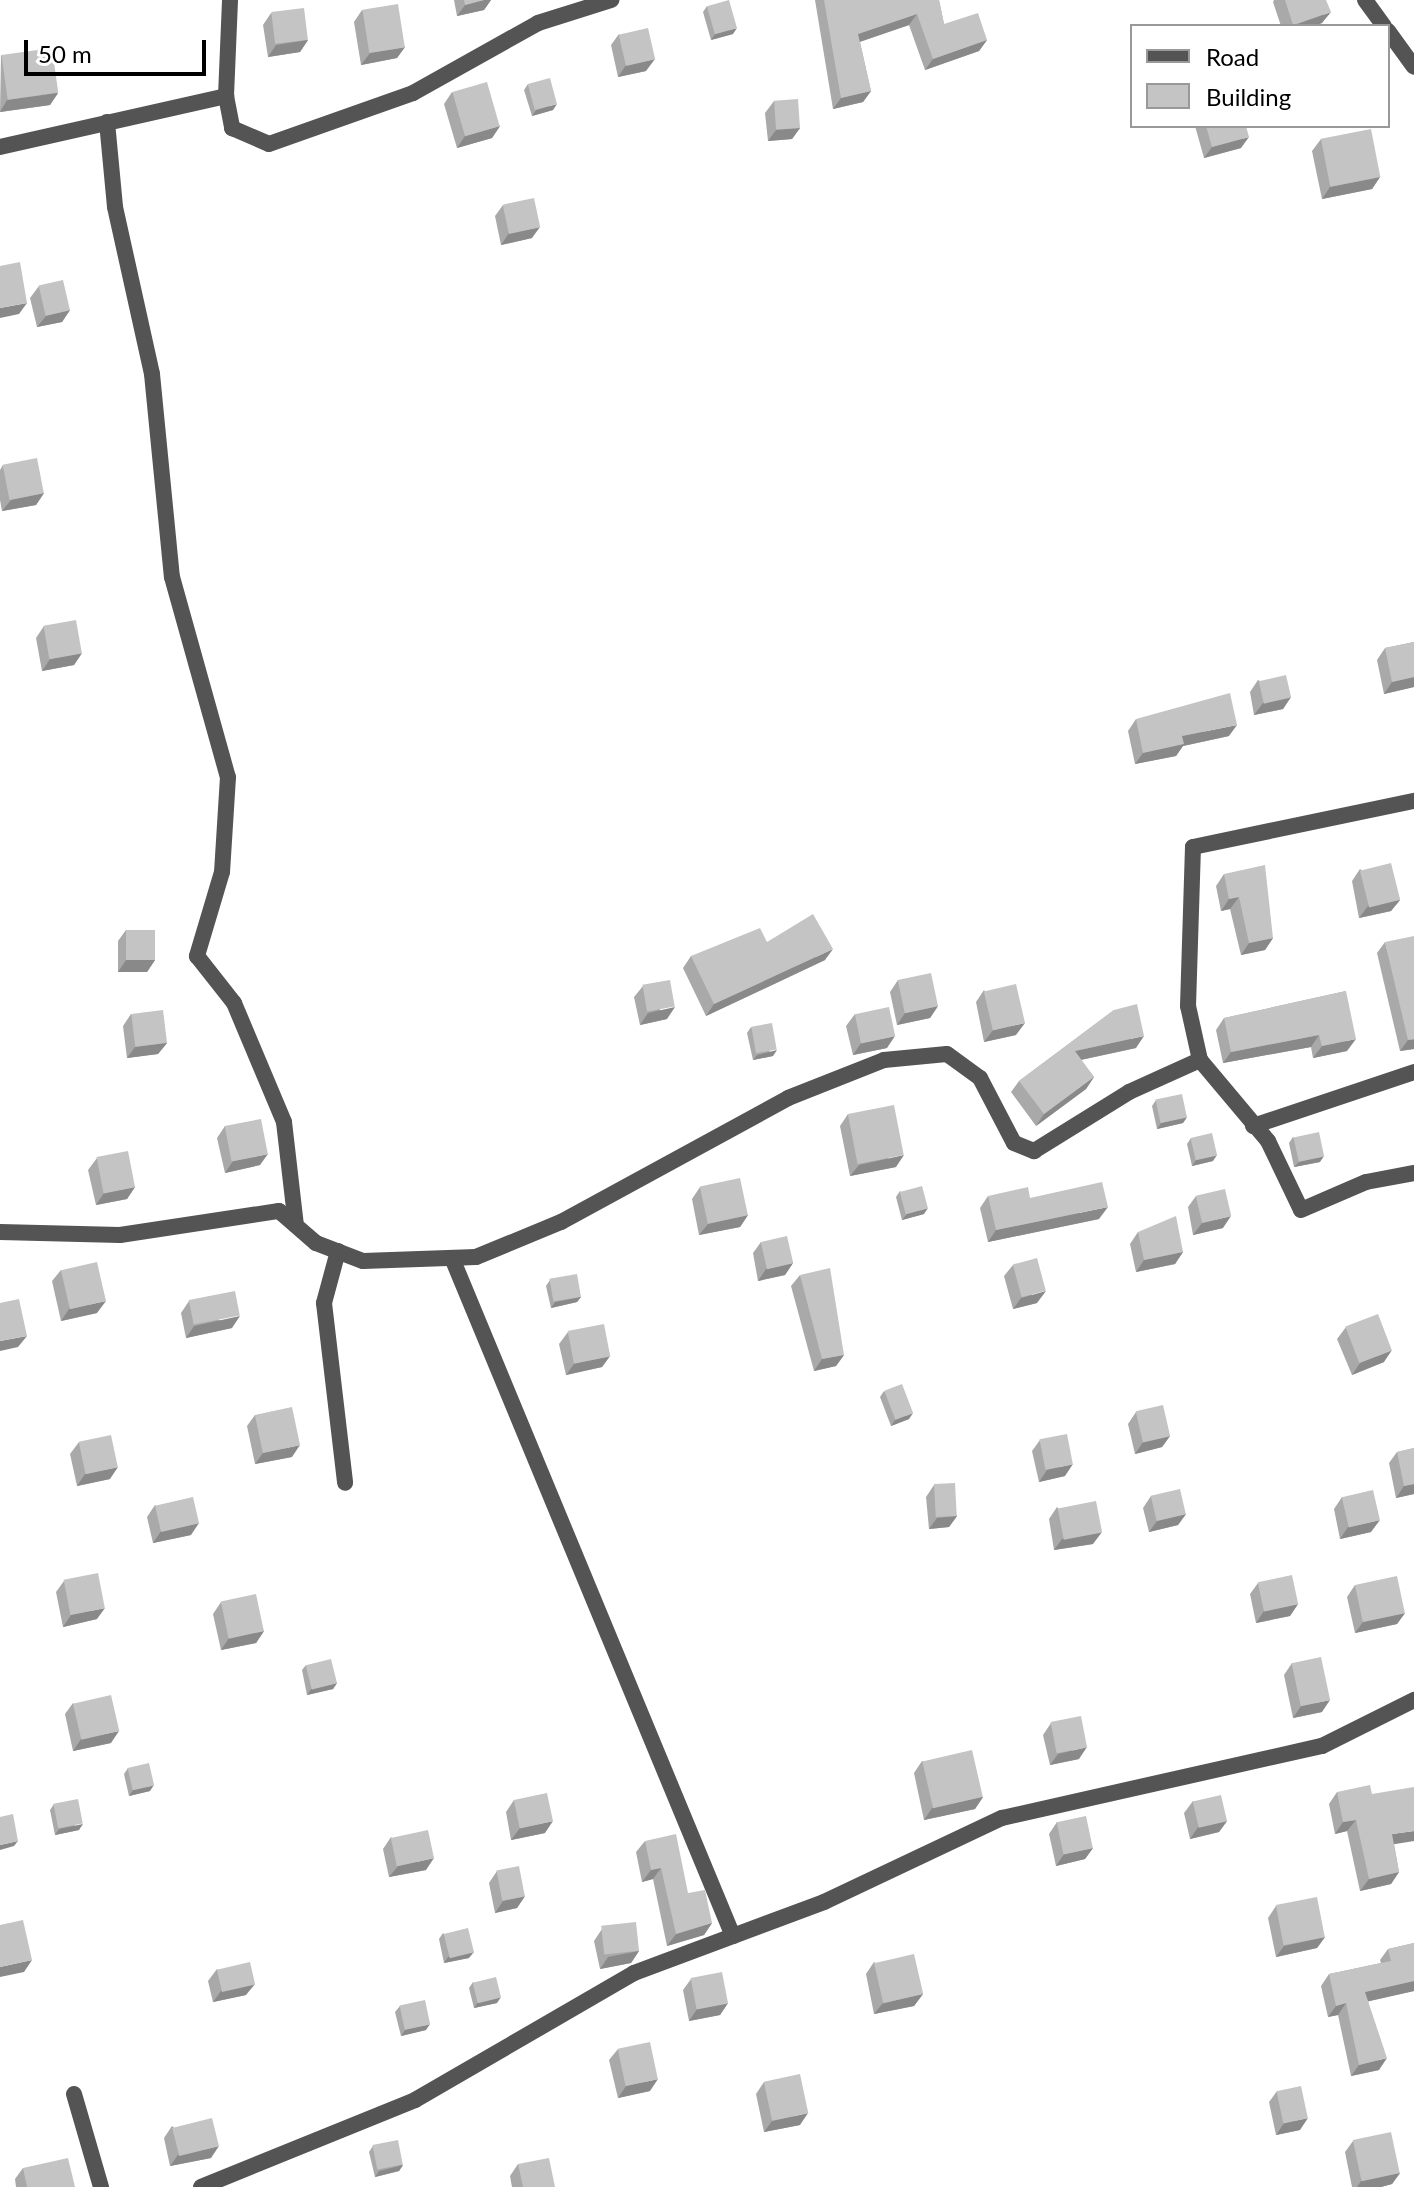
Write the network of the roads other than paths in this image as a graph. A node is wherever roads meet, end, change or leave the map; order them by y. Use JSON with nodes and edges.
{"nodes":[{"id":1,"x":230,"y":0,"type":"edge"},
{"id":2,"x":611,"y":0,"type":"edge"},
{"id":3,"x":1365,"y":0,"type":"edge"},
{"id":4,"x":1383,"y":24,"type":"edge"},
{"id":5,"x":1390,"y":34,"type":"edge"},
{"id":6,"x":1414,"y":67,"type":"edge"},
{"id":7,"x":226,"y":96,"type":"junction"},
{"id":8,"x":107,"y":122,"type":"junction"},
{"id":9,"x":0,"y":147,"type":"edge"},
{"id":10,"x":1414,"y":801,"type":"edge"},
{"id":11,"x":1200,"y":1060,"type":"junction"},
{"id":12,"x":1414,"y":1072,"type":"edge"},
{"id":13,"x":1253,"y":1126,"type":"junction"},
{"id":14,"x":1414,"y":1173,"type":"edge"},
{"id":15,"x":296,"y":1225,"type":"junction"},
{"id":16,"x":0,"y":1232,"type":"edge"},
{"id":17,"x":338,"y":1251,"type":"junction"},
{"id":18,"x":452,"y":1258,"type":"junction"},
{"id":19,"x":345,"y":1483,"type":"dead end"},
{"id":20,"x":1414,"y":1700,"type":"edge"},
{"id":21,"x":733,"y":1936,"type":"junction"},
{"id":22,"x":74,"y":2094,"type":"dead end"},
{"id":23,"x":101,"y":2187,"type":"edge"},
{"id":24,"x":201,"y":2187,"type":"edge"}],
"edges":[{"from":1,"to":7,"type":"street"},
{"from":2,"to":7,"type":"street"},
{"from":3,"to":4,"type":"street"},
{"from":5,"to":6,"type":"street"},
{"from":7,"to":8,"type":"street"},
{"from":8,"to":9,"type":"street"},
{"from":8,"to":15,"type":"street"},
{"from":10,"to":11,"type":"street"},
{"from":11,"to":13,"type":"street"},
{"from":11,"to":18,"type":"street"},
{"from":12,"to":13,"type":"street"},
{"from":13,"to":14,"type":"street"},
{"from":15,"to":16,"type":"street"},
{"from":15,"to":17,"type":"street"},
{"from":17,"to":18,"type":"street"},
{"from":17,"to":19,"type":"street"},
{"from":18,"to":21,"type":"street"},
{"from":20,"to":21,"type":"street"},
{"from":21,"to":24,"type":"street"},
{"from":22,"to":23,"type":"street"}]}
